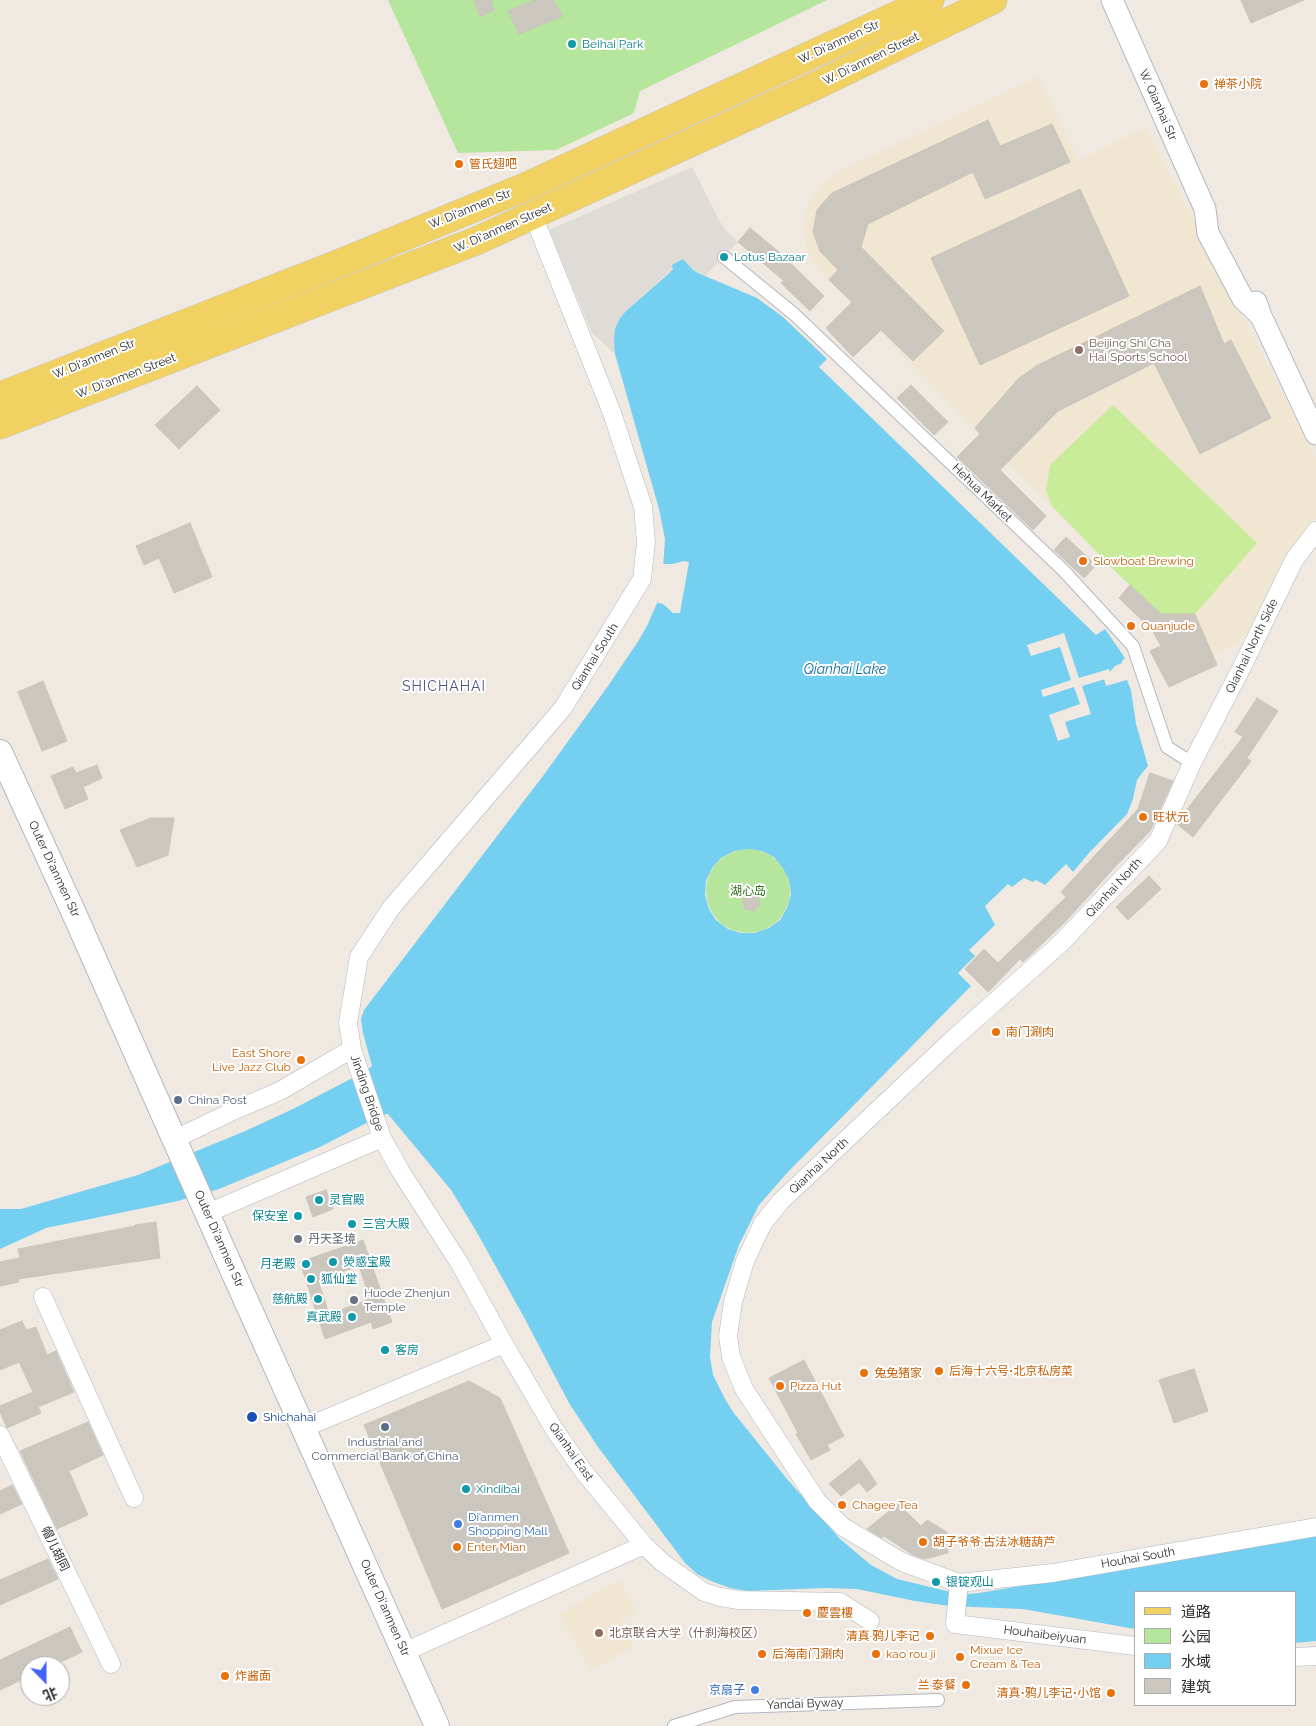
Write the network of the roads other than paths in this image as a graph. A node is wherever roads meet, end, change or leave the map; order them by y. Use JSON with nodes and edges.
{"nodes":[{"id":1,"x":930,"y":0,"type":"edge"},
{"id":2,"x":993,"y":0,"type":"edge"},
{"id":3,"x":1112,"y":0,"type":"edge"},
{"id":4,"x":533,"y":215,"type":"junction"},
{"id":5,"x":724,"y":257,"type":"dead end"},
{"id":6,"x":0,"y":396,"type":"edge"},
{"id":7,"x":0,"y":425,"type":"edge"},
{"id":8,"x":1316,"y":434,"type":"edge"},
{"id":9,"x":1316,"y":532,"type":"edge"},
{"id":10,"x":0,"y":752,"type":"edge"},
{"id":11,"x":1192,"y":763,"type":"junction"},
{"id":12,"x":352,"y":1049,"type":"junction"},
{"id":13,"x":382,"y":1138,"type":"junction"},
{"id":14,"x":175,"y":1139,"type":"junction"},
{"id":15,"x":208,"y":1213,"type":"junction"},
{"id":16,"x":43,"y":1297,"type":"dead end"},
{"id":17,"x":504,"y":1344,"type":"junction"},
{"id":18,"x":304,"y":1428,"type":"junction"},
{"id":19,"x":0,"y":1435,"type":"edge"},
{"id":20,"x":134,"y":1498,"type":"dead end"},
{"id":21,"x":1316,"y":1527,"type":"edge"},
{"id":22,"x":644,"y":1545,"type":"junction"},
{"id":23,"x":958,"y":1585,"type":"junction"},
{"id":24,"x":870,"y":1621,"type":"dead end"},
{"id":25,"x":1134,"y":1646,"type":"edge"},
{"id":26,"x":404,"y":1652,"type":"junction"},
{"id":27,"x":1316,"y":1656,"type":"edge"},
{"id":28,"x":1296,"y":1657,"type":"edge"},
{"id":29,"x":110,"y":1664,"type":"dead end"},
{"id":30,"x":938,"y":1700,"type":"dead end"},
{"id":31,"x":437,"y":1726,"type":"edge"},
{"id":32,"x":674,"y":1726,"type":"edge"}],
"edges":[{"from":1,"to":6,"type":"main road","name":"W. Di'anmen Str"},
{"from":2,"to":4,"type":"main road","name":"W. Di'anmen Street"},
{"from":3,"to":8,"type":"street","name":"W. Qianhai Str"},
{"from":4,"to":7,"type":"main road","name":"W. Di'anmen Street"},
{"from":4,"to":12,"type":"street","name":"Qianhai South"},
{"from":5,"to":11,"type":"street","name":"Hehua Market"},
{"from":9,"to":11,"type":"street","name":"Qianhai North Side"},
{"from":10,"to":14,"type":"main road","name":"Outer Di'anmen Str"},
{"from":11,"to":23,"type":"street","name":"Qianhai North"},
{"from":12,"to":13,"type":"street","name":"Jinding Bridge"},
{"from":12,"to":14,"type":"street"},
{"from":13,"to":15,"type":"street"},
{"from":13,"to":17,"type":"street","name":"Qianhai East"},
{"from":14,"to":15,"type":"main road","name":"Outer Di'anmen Str"},
{"from":15,"to":18,"type":"main road","name":"Outer Di'anmen Str"},
{"from":16,"to":20,"type":"street"},
{"from":17,"to":18,"type":"street"},
{"from":17,"to":22,"type":"street","name":"Qianhai East"},
{"from":18,"to":26,"type":"main road","name":"Outer Di'anmen Str"},
{"from":19,"to":29,"type":"street","name":"帽儿胡同"},
{"from":21,"to":23,"type":"street","name":"Houhai South"},
{"from":22,"to":24,"type":"street","name":"Qianhai East"},
{"from":22,"to":26,"type":"street"},
{"from":23,"to":25,"type":"street","name":"Houhaibeiyuan"},
{"from":26,"to":31,"type":"main road","name":"Outer Di'anmen Str"},
{"from":27,"to":28,"type":"street"},
{"from":30,"to":32,"type":"street","name":"Yandai Byway"}]}
